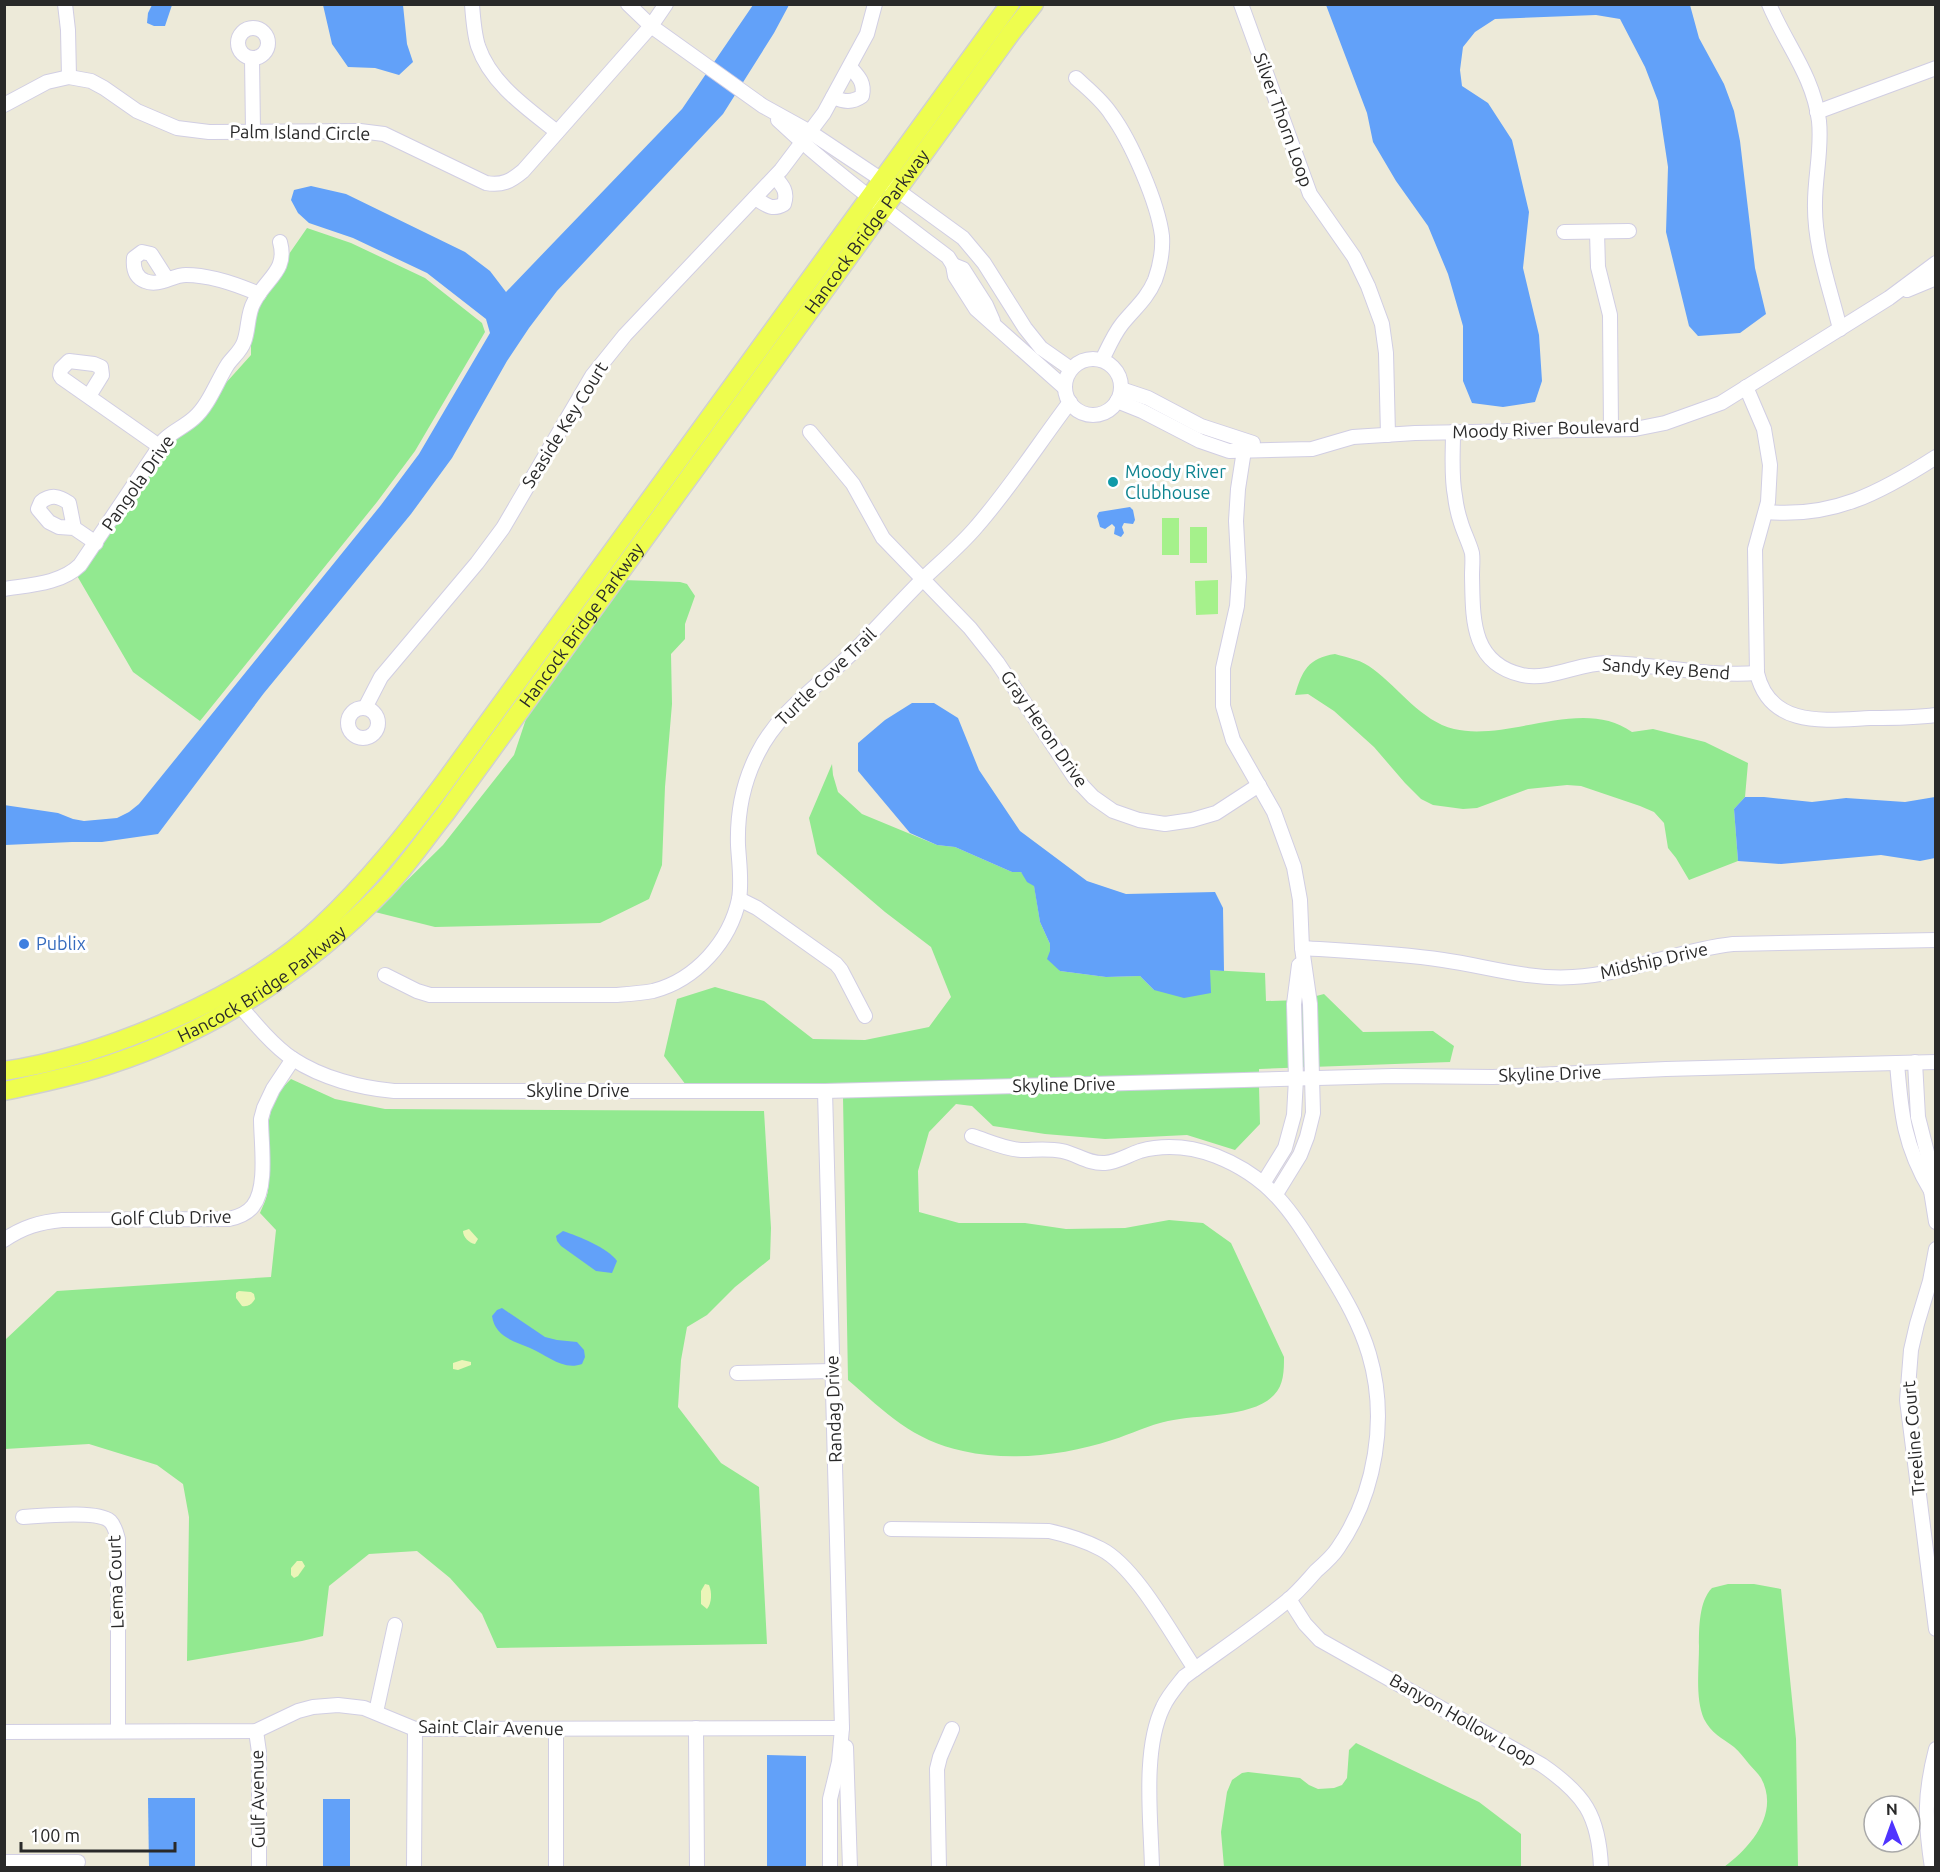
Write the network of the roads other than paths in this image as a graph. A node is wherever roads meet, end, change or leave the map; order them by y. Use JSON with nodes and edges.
{"nodes":[{"id":1,"x":65,"y":4,"type":"edge"},
{"id":2,"x":472,"y":4,"type":"edge"},
{"id":3,"x":628,"y":4,"type":"edge"},
{"id":4,"x":666,"y":4,"type":"edge"},
{"id":5,"x":875,"y":4,"type":"edge"},
{"id":6,"x":1010,"y":4,"type":"edge"},
{"id":7,"x":1034,"y":4,"type":"edge"},
{"id":8,"x":1241,"y":4,"type":"edge"},
{"id":9,"x":1769,"y":4,"type":"edge"},
{"id":10,"x":651,"y":26,"type":"junction"},
{"id":11,"x":252,"y":58,"type":"dead end"},
{"id":12,"x":850,"y":67,"type":"junction"},
{"id":13,"x":1935,"y":68,"type":"edge"},
{"id":14,"x":69,"y":77,"type":"junction"},
{"id":15,"x":1076,"y":78,"type":"dead end"},
{"id":16,"x":833,"y":97,"type":"junction"},
{"id":17,"x":4,"y":105,"type":"edge"},
{"id":18,"x":1817,"y":112,"type":"junction"},
{"id":19,"x":253,"y":131,"type":"junction"},
{"id":20,"x":557,"y":132,"type":"junction"},
{"id":21,"x":806,"y":137,"type":"junction"},
{"id":22,"x":775,"y":177,"type":"junction"},
{"id":23,"x":882,"y":179,"type":"junction"},
{"id":24,"x":897,"y":190,"type":"junction"},
{"id":25,"x":869,"y":197,"type":"junction"},
{"id":26,"x":756,"y":198,"type":"junction"},
{"id":27,"x":884,"y":209,"type":"junction"},
{"id":28,"x":1629,"y":231,"type":"dead end"},
{"id":29,"x":1564,"y":232,"type":"dead end"},
{"id":30,"x":1597,"y":232,"type":"junction"},
{"id":31,"x":280,"y":242,"type":"dead end"},
{"id":32,"x":974,"y":251,"type":"junction"},
{"id":33,"x":1935,"y":263,"type":"edge"},
{"id":34,"x":953,"y":265,"type":"junction"},
{"id":35,"x":1935,"y":278,"type":"edge"},
{"id":36,"x":167,"y":279,"type":"dead end"},
{"id":37,"x":1003,"y":293,"type":"junction"},
{"id":38,"x":259,"y":294,"type":"junction"},
{"id":39,"x":1889,"y":298,"type":"junction"},
{"id":40,"x":981,"y":307,"type":"junction"},
{"id":41,"x":1840,"y":329,"type":"junction"},
{"id":42,"x":1102,"y":360,"type":"junction"},
{"id":43,"x":1071,"y":369,"type":"junction"},
{"id":44,"x":1746,"y":387,"type":"junction"},
{"id":45,"x":1065,"y":388,"type":"junction"},
{"id":46,"x":1119,"y":395,"type":"junction"},
{"id":47,"x":88,"y":396,"type":"dead end"},
{"id":48,"x":1070,"y":402,"type":"junction"},
{"id":49,"x":1611,"y":429,"type":"junction"},
{"id":50,"x":810,"y":432,"type":"dead end"},
{"id":51,"x":1453,"y":432,"type":"junction"},
{"id":52,"x":1388,"y":435,"type":"junction"},
{"id":53,"x":159,"y":446,"type":"junction"},
{"id":54,"x":1245,"y":446,"type":"junction"},
{"id":55,"x":1935,"y":457,"type":"edge"},
{"id":56,"x":1766,"y":512,"type":"junction"},
{"id":57,"x":74,"y":528,"type":"dead end"},
{"id":58,"x":96,"y":543,"type":"junction"},
{"id":59,"x":923,"y":579,"type":"junction"},
{"id":60,"x":4,"y":590,"type":"edge"},
{"id":61,"x":1757,"y":673,"type":"junction"},
{"id":62,"x":365,"y":708,"type":"dead end"},
{"id":63,"x":1935,"y":715,"type":"edge"},
{"id":64,"x":1259,"y":785,"type":"junction"},
{"id":65,"x":739,"y":899,"type":"junction"},
{"id":66,"x":1935,"y":940,"type":"edge"},
{"id":67,"x":1302,"y":948,"type":"junction"},
{"id":68,"x":385,"y":975,"type":"dead end"},
{"id":69,"x":228,"y":991,"type":"junction"},
{"id":70,"x":240,"y":1005,"type":"junction"},
{"id":71,"x":865,"y":1016,"type":"dead end"},
{"id":72,"x":293,"y":1059,"type":"junction"},
{"id":73,"x":1915,"y":1062,"type":"junction"},
{"id":74,"x":1935,"y":1062,"type":"edge"},
{"id":75,"x":1897,"y":1063,"type":"junction"},
{"id":76,"x":4,"y":1071,"type":"edge"},
{"id":77,"x":1311,"y":1078,"type":"junction"},
{"id":78,"x":1296,"y":1079,"type":"junction"},
{"id":79,"x":4,"y":1091,"type":"edge"},
{"id":80,"x":825,"y":1091,"type":"junction"},
{"id":81,"x":972,"y":1136,"type":"dead end"},
{"id":82,"x":1288,"y":1139,"type":"junction"},
{"id":83,"x":1304,"y":1146,"type":"junction"},
{"id":84,"x":1264,"y":1182,"type":"junction"},
{"id":85,"x":1931,"y":1191,"type":"junction"},
{"id":86,"x":1276,"y":1194,"type":"junction"},
{"id":87,"x":1935,"y":1222,"type":"edge"},
{"id":88,"x":4,"y":1240,"type":"edge"},
{"id":89,"x":1935,"y":1249,"type":"edge"},
{"id":90,"x":832,"y":1371,"type":"junction"},
{"id":91,"x":737,"y":1373,"type":"dead end"},
{"id":92,"x":23,"y":1517,"type":"dead end"},
{"id":93,"x":891,"y":1529,"type":"dead end"},
{"id":94,"x":1289,"y":1599,"type":"junction"},
{"id":95,"x":395,"y":1625,"type":"dead end"},
{"id":96,"x":1935,"y":1629,"type":"edge"},
{"id":97,"x":1195,"y":1669,"type":"junction"},
{"id":98,"x":376,"y":1712,"type":"junction"},
{"id":99,"x":696,"y":1728,"type":"junction"},
{"id":100,"x":842,"y":1728,"type":"junction"},
{"id":101,"x":415,"y":1729,"type":"junction"},
{"id":102,"x":556,"y":1729,"type":"junction"},
{"id":103,"x":952,"y":1729,"type":"dead end"},
{"id":104,"x":118,"y":1731,"type":"junction"},
{"id":105,"x":256,"y":1731,"type":"junction"},
{"id":106,"x":4,"y":1732,"type":"edge"},
{"id":107,"x":1935,"y":1749,"type":"edge"},
{"id":108,"x":4,"y":1862,"type":"edge"},
{"id":109,"x":78,"y":1862,"type":"dead end"},
{"id":110,"x":259,"y":1868,"type":"edge"},
{"id":111,"x":414,"y":1868,"type":"edge"},
{"id":112,"x":556,"y":1868,"type":"edge"},
{"id":113,"x":697,"y":1868,"type":"edge"},
{"id":114,"x":830,"y":1868,"type":"edge"},
{"id":115,"x":850,"y":1868,"type":"edge"},
{"id":116,"x":939,"y":1868,"type":"edge"},
{"id":117,"x":1152,"y":1868,"type":"edge"},
{"id":118,"x":1601,"y":1868,"type":"edge"},
{"id":119,"x":1932,"y":1868,"type":"edge"}],
"edges":[{"from":1,"to":14,"type":"street"},
{"from":2,"to":20,"type":"street"},
{"from":3,"to":10,"type":"street"},
{"from":4,"to":10,"type":"street","name":"Palm Island Circle"},
{"from":5,"to":12,"type":"street","name":"Seaside Key Court"},
{"from":6,"to":23,"type":"main road","name":"Hancock Bridge Parkway"},
{"from":7,"to":24,"type":"main road","name":"Hancock Bridge Parkway"},
{"from":8,"to":52,"type":"street","name":"Silver Thorn Loop"},
{"from":9,"to":18,"type":"street"},
{"from":10,"to":20,"type":"street","name":"Palm Island Circle"},
{"from":10,"to":21,"type":"street"},
{"from":11,"to":19,"type":"street"},
{"from":12,"to":16,"type":"street","name":"Seaside Key Court"},
{"from":12,"to":16,"type":"street"},
{"from":13,"to":18,"type":"street"},
{"from":14,"to":17,"type":"street"},
{"from":14,"to":19,"type":"street","name":"Palm Island Circle"},
{"from":15,"to":42,"type":"street"},
{"from":16,"to":21,"type":"street","name":"Seaside Key Court"},
{"from":18,"to":41,"type":"street"},
{"from":19,"to":20,"type":"street","name":"Palm Island Circle"},
{"from":21,"to":22,"type":"street","name":"Seaside Key Court"},
{"from":21,"to":23,"type":"street"},
{"from":21,"to":25,"type":"street"},
{"from":22,"to":26,"type":"street","name":"Seaside Key Court"},
{"from":22,"to":26,"type":"street"},
{"from":23,"to":24,"type":"street"},
{"from":23,"to":25,"type":"main road","name":"Hancock Bridge Parkway"},
{"from":24,"to":27,"type":"main road","name":"Hancock Bridge Parkway"},
{"from":24,"to":32,"type":"street"},
{"from":25,"to":27,"type":"street"},
{"from":25,"to":69,"type":"main road","name":"Hancock Bridge Parkway"},
{"from":26,"to":62,"type":"street","name":"Seaside Key Court"},
{"from":27,"to":34,"type":"street"},
{"from":27,"to":70,"type":"main road","name":"Hancock Bridge Parkway"},
{"from":28,"to":30,"type":"street"},
{"from":29,"to":30,"type":"street"},
{"from":30,"to":49,"type":"street"},
{"from":31,"to":38,"type":"street","name":"Pangola Drive"},
{"from":32,"to":34,"type":"street"},
{"from":32,"to":37,"type":"street"},
{"from":33,"to":39,"type":"street","name":"Moody River Boulevard"},
{"from":34,"to":40,"type":"street"},
{"from":35,"to":39,"type":"street","name":"Moody River Boulevard"},
{"from":36,"to":38,"type":"street"},
{"from":37,"to":40,"type":"street"},
{"from":37,"to":43,"type":"street"},
{"from":38,"to":53,"type":"street","name":"Pangola Drive"},
{"from":39,"to":41,"type":"street","name":"Moody River Boulevard"},
{"from":40,"to":45,"type":"street"},
{"from":41,"to":44,"type":"street","name":"Moody River Boulevard"},
{"from":42,"to":43,"type":"street"},
{"from":42,"to":46,"type":"street"},
{"from":43,"to":45,"type":"street"},
{"from":44,"to":49,"type":"street","name":"Moody River Boulevard"},
{"from":44,"to":56,"type":"street"},
{"from":45,"to":48,"type":"street"},
{"from":46,"to":48,"type":"street"},
{"from":46,"to":54,"type":"street","name":"Moody River Boulevard"},
{"from":47,"to":53,"type":"street"},
{"from":48,"to":59,"type":"street","name":"Turtle Cove Trail"},
{"from":49,"to":51,"type":"street","name":"Moody River Boulevard"},
{"from":50,"to":59,"type":"street","name":"Gray Heron Drive"},
{"from":51,"to":52,"type":"street","name":"Moody River Boulevard"},
{"from":51,"to":61,"type":"street","name":"Sandy Key Bend"},
{"from":52,"to":54,"type":"street","name":"Moody River Boulevard"},
{"from":53,"to":58,"type":"street","name":"Pangola Drive"},
{"from":54,"to":64,"type":"street"},
{"from":55,"to":56,"type":"street"},
{"from":56,"to":61,"type":"street"},
{"from":57,"to":58,"type":"street"},
{"from":58,"to":60,"type":"street","name":"Pangola Drive"},
{"from":59,"to":64,"type":"street","name":"Gray Heron Drive"},
{"from":59,"to":65,"type":"street","name":"Turtle Cove Trail"},
{"from":61,"to":63,"type":"street"},
{"from":64,"to":67,"type":"street"},
{"from":65,"to":68,"type":"street","name":"Turtle Cove Trail"},
{"from":65,"to":71,"type":"street"},
{"from":66,"to":67,"type":"street","name":"Midship Drive"},
{"from":67,"to":77,"type":"street"},
{"from":67,"to":78,"type":"street"},
{"from":69,"to":70,"type":"street","name":"Skyline Drive"},
{"from":69,"to":76,"type":"main road","name":"Hancock Bridge Parkway"},
{"from":70,"to":72,"type":"street","name":"Skyline Drive"},
{"from":70,"to":79,"type":"main road","name":"Hancock Bridge Parkway"},
{"from":72,"to":80,"type":"street","name":"Skyline Drive"},
{"from":72,"to":88,"type":"street","name":"Golf Club Drive"},
{"from":73,"to":74,"type":"street","name":"Skyline Drive"},
{"from":73,"to":75,"type":"street","name":"Skyline Drive"},
{"from":73,"to":85,"type":"street"},
{"from":75,"to":77,"type":"street","name":"Skyline Drive"},
{"from":75,"to":85,"type":"street"},
{"from":77,"to":78,"type":"street","name":"Skyline Drive"},
{"from":77,"to":83,"type":"street"},
{"from":78,"to":80,"type":"street","name":"Skyline Drive"},
{"from":78,"to":82,"type":"street"},
{"from":80,"to":90,"type":"street","name":"Randag Drive"},
{"from":81,"to":84,"type":"street"},
{"from":82,"to":83,"type":"street"},
{"from":82,"to":84,"type":"street"},
{"from":83,"to":86,"type":"street"},
{"from":84,"to":86,"type":"street"},
{"from":85,"to":87,"type":"street"},
{"from":86,"to":94,"type":"street"},
{"from":89,"to":96,"type":"street","name":"Treeline Court"},
{"from":90,"to":91,"type":"street"},
{"from":90,"to":100,"type":"street","name":"Randag Drive"},
{"from":92,"to":104,"type":"street","name":"Lema Court"},
{"from":93,"to":97,"type":"street"},
{"from":94,"to":97,"type":"street"},
{"from":94,"to":118,"type":"street","name":"Banyon Hollow Loop"},
{"from":95,"to":98,"type":"street"},
{"from":97,"to":117,"type":"street"},
{"from":98,"to":101,"type":"street","name":"Saint Clair Avenue"},
{"from":98,"to":105,"type":"street","name":"Saint Clair Avenue"},
{"from":99,"to":100,"type":"street","name":"Saint Clair Avenue"},
{"from":99,"to":102,"type":"street","name":"Saint Clair Avenue"},
{"from":99,"to":113,"type":"street"},
{"from":100,"to":114,"type":"street","name":"Randag Drive"},
{"from":100,"to":115,"type":"street","name":"Randag Drive"},
{"from":101,"to":102,"type":"street","name":"Saint Clair Avenue"},
{"from":101,"to":111,"type":"street"},
{"from":102,"to":112,"type":"street"},
{"from":103,"to":116,"type":"street"},
{"from":104,"to":105,"type":"street","name":"Saint Clair Avenue"},
{"from":104,"to":106,"type":"street","name":"Saint Clair Avenue"},
{"from":105,"to":110,"type":"street","name":"Gulf Avenue"},
{"from":107,"to":119,"type":"street"},
{"from":108,"to":109,"type":"street"}]}
